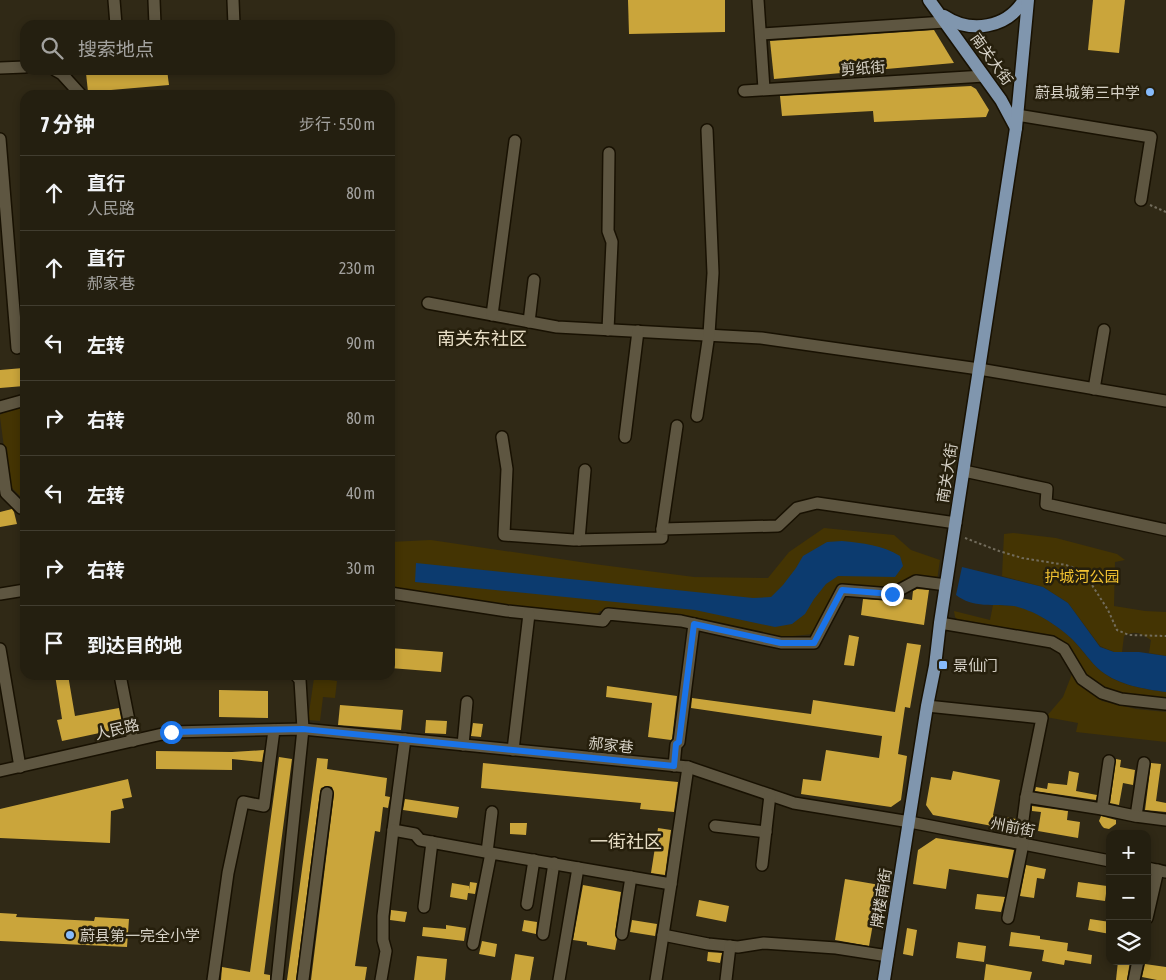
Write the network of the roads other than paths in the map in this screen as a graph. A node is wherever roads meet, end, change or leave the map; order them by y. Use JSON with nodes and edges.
{"nodes":[{"id":1,"x":114,"y":0,"type":"edge"},
{"id":2,"x":154,"y":0,"type":"edge"},
{"id":3,"x":233,"y":0,"type":"edge"},
{"id":4,"x":758,"y":0,"type":"edge"},
{"id":5,"x":929,"y":0,"type":"edge"},
{"id":6,"x":1024,"y":0,"type":"edge"},
{"id":7,"x":1028,"y":0,"type":"edge"},
{"id":8,"x":938,"y":11,"type":"junction"},
{"id":9,"x":116,"y":20,"type":"edge"},
{"id":10,"x":155,"y":20,"type":"edge"},
{"id":11,"x":234,"y":20,"type":"edge"},
{"id":12,"x":946,"y":22,"type":"junction"},
{"id":13,"x":761,"y":34,"type":"junction"},
{"id":14,"x":20,"y":66,"type":"edge"},
{"id":15,"x":0,"y":68,"type":"edge"},
{"id":16,"x":63,"y":75,"type":"edge"},
{"id":17,"x":984,"y":76,"type":"junction"},
{"id":18,"x":764,"y":89,"type":"junction"},
{"id":19,"x":76,"y":90,"type":"edge"},
{"id":20,"x":744,"y":90,"type":"dead end"},
{"id":21,"x":1017,"y":122,"type":"junction"},
{"id":22,"x":707,"y":130,"type":"dead end"},
{"id":23,"x":0,"y":138,"type":"edge"},
{"id":24,"x":515,"y":141,"type":"dead end"},
{"id":25,"x":609,"y":153,"type":"dead end"},
{"id":26,"x":1141,"y":200,"type":"road end"},
{"id":27,"x":534,"y":280,"type":"dead end"},
{"id":28,"x":428,"y":303,"type":"dead end"},
{"id":29,"x":492,"y":315,"type":"junction"},
{"id":30,"x":529,"y":322,"type":"junction"},
{"id":31,"x":608,"y":330,"type":"junction"},
{"id":32,"x":1104,"y":330,"type":"dead end"},
{"id":33,"x":638,"y":331,"type":"junction"},
{"id":34,"x":709,"y":334,"type":"junction"},
{"id":35,"x":17,"y":348,"type":"dead end"},
{"id":36,"x":979,"y":369,"type":"junction"},
{"id":37,"x":1094,"y":388,"type":"junction"},
{"id":38,"x":20,"y":401,"type":"edge"},
{"id":39,"x":1166,"y":401,"type":"edge"},
{"id":40,"x":0,"y":407,"type":"edge"},
{"id":41,"x":697,"y":416,"type":"dead end"},
{"id":42,"x":677,"y":426,"type":"dead end"},
{"id":43,"x":502,"y":437,"type":"dead end"},
{"id":44,"x":625,"y":437,"type":"dead end"},
{"id":45,"x":0,"y":450,"type":"edge"},
{"id":46,"x":586,"y":470,"type":"dead end"},
{"id":47,"x":964,"y":471,"type":"junction"},
{"id":48,"x":20,"y":507,"type":"edge"},
{"id":49,"x":955,"y":528,"type":"junction"},
{"id":50,"x":662,"y":529,"type":"junction"},
{"id":51,"x":1166,"y":530,"type":"edge"},
{"id":52,"x":579,"y":540,"type":"junction"},
{"id":53,"x":946,"y":585,"type":"junction"},
{"id":54,"x":20,"y":591,"type":"edge"},
{"id":55,"x":0,"y":594,"type":"edge"},
{"id":56,"x":395,"y":594,"type":"edge"},
{"id":57,"x":529,"y":614,"type":"junction"},
{"id":58,"x":940,"y":623,"type":"junction"},
{"id":59,"x":694,"y":624,"type":"junction"},
{"id":60,"x":0,"y":648,"type":"edge"},
{"id":61,"x":121,"y":680,"type":"edge"},
{"id":62,"x":300,"y":680,"type":"edge"},
{"id":63,"x":467,"y":702,"type":"dead end"},
{"id":64,"x":1166,"y":704,"type":"edge"},
{"id":65,"x":927,"y":706,"type":"junction"},
{"id":66,"x":303,"y":729,"type":"junction"},
{"id":67,"x":274,"y":730,"type":"junction"},
{"id":68,"x":405,"y":739,"type":"junction"},
{"id":69,"x":133,"y":741,"type":"junction"},
{"id":70,"x":463,"y":745,"type":"junction"},
{"id":71,"x":513,"y":750,"type":"junction"},
{"id":72,"x":1109,"y":761,"type":"dead end"},
{"id":73,"x":1144,"y":763,"type":"dead end"},
{"id":74,"x":674,"y":766,"type":"junction"},
{"id":75,"x":20,"y":767,"type":"junction"},
{"id":76,"x":688,"y":768,"type":"junction"},
{"id":77,"x":0,"y":771,"type":"edge"},
{"id":78,"x":327,"y":793,"type":"dead end"},
{"id":79,"x":770,"y":795,"type":"junction"},
{"id":80,"x":1026,"y":796,"type":"junction"},
{"id":81,"x":1102,"y":809,"type":"junction"},
{"id":82,"x":492,"y":812,"type":"dead end"},
{"id":83,"x":1136,"y":816,"type":"junction"},
{"id":84,"x":1166,"y":820,"type":"edge"},
{"id":85,"x":910,"y":822,"type":"junction"},
{"id":86,"x":715,"y":826,"type":"dead end"},
{"id":87,"x":393,"y":830,"type":"junction"},
{"id":88,"x":766,"y":832,"type":"junction"},
{"id":89,"x":432,"y":842,"type":"junction"},
{"id":90,"x":1021,"y":844,"type":"junction"},
{"id":91,"x":489,"y":852,"type":"junction"},
{"id":92,"x":534,"y":860,"type":"junction"},
{"id":93,"x":1106,"y":860,"type":"edge"},
{"id":94,"x":554,"y":864,"type":"junction"},
{"id":95,"x":762,"y":865,"type":"dead end"},
{"id":96,"x":578,"y":868,"type":"junction"},
{"id":97,"x":1157,"y":870,"type":"edge"},
{"id":98,"x":631,"y":877,"type":"junction"},
{"id":99,"x":671,"y":884,"type":"junction"},
{"id":100,"x":1151,"y":899,"type":"edge"},
{"id":101,"x":527,"y":904,"type":"dead end"},
{"id":102,"x":424,"y":908,"type":"dead end"},
{"id":103,"x":1008,"y":918,"type":"dead end"},
{"id":104,"x":543,"y":934,"type":"dead end"},
{"id":105,"x":622,"y":934,"type":"dead end"},
{"id":106,"x":663,"y":935,"type":"junction"},
{"id":107,"x":473,"y":944,"type":"dead end"},
{"id":108,"x":730,"y":946,"type":"junction"},
{"id":109,"x":888,"y":956,"type":"junction"},
{"id":110,"x":1137,"y":965,"type":"edge"},
{"id":111,"x":213,"y":980,"type":"edge"},
{"id":112,"x":277,"y":980,"type":"edge"},
{"id":113,"x":304,"y":980,"type":"edge"},
{"id":114,"x":381,"y":980,"type":"edge"},
{"id":115,"x":559,"y":980,"type":"edge"},
{"id":116,"x":656,"y":980,"type":"edge"},
{"id":117,"x":726,"y":980,"type":"edge"},
{"id":118,"x":884,"y":980,"type":"edge"},
{"id":119,"x":1134,"y":980,"type":"edge"}],
"edges":[{"from":1,"to":9,"type":"street"},
{"from":2,"to":10,"type":"street"},
{"from":3,"to":11,"type":"street"},
{"from":4,"to":13,"type":"street"},
{"from":5,"to":8,"type":"main road","name":"南关大街"},
{"from":6,"to":8,"type":"main road","name":"南关大街"},
{"from":7,"to":21,"type":"main road","name":"南关大街"},
{"from":8,"to":12,"type":"main road","name":"南关大街"},
{"from":12,"to":13,"type":"street"},
{"from":12,"to":17,"type":"main road","name":"南关大街"},
{"from":13,"to":18,"type":"street"},
{"from":14,"to":15,"type":"street"},
{"from":16,"to":19,"type":"street"},
{"from":17,"to":18,"type":"street","name":"剪纸街"},
{"from":17,"to":21,"type":"main road","name":"南关大街"},
{"from":18,"to":20,"type":"street","name":"剪纸街"},
{"from":21,"to":26,"type":"street"},
{"from":21,"to":36,"type":"main road","name":"南关大街"},
{"from":22,"to":34,"type":"street"},
{"from":23,"to":35,"type":"street"},
{"from":24,"to":29,"type":"street"},
{"from":25,"to":31,"type":"street"},
{"from":27,"to":30,"type":"street"},
{"from":28,"to":29,"type":"street"},
{"from":29,"to":30,"type":"street"},
{"from":30,"to":31,"type":"street"},
{"from":31,"to":33,"type":"street"},
{"from":32,"to":37,"type":"street"},
{"from":33,"to":34,"type":"street"},
{"from":33,"to":44,"type":"street"},
{"from":34,"to":36,"type":"street"},
{"from":34,"to":41,"type":"street"},
{"from":36,"to":37,"type":"street"},
{"from":36,"to":47,"type":"main road","name":"南关大街"},
{"from":37,"to":39,"type":"street"},
{"from":38,"to":40,"type":"street"},
{"from":42,"to":50,"type":"street"},
{"from":43,"to":52,"type":"street"},
{"from":45,"to":48,"type":"street"},
{"from":46,"to":52,"type":"street"},
{"from":47,"to":49,"type":"main road","name":"南关大街"},
{"from":47,"to":51,"type":"street"},
{"from":49,"to":50,"type":"street"},
{"from":49,"to":53,"type":"main road","name":"南关大街"},
{"from":50,"to":52,"type":"street"},
{"from":53,"to":58,"type":"main road","name":"南关大街"},
{"from":53,"to":59,"type":"street"},
{"from":54,"to":55,"type":"street"},
{"from":56,"to":57,"type":"street"},
{"from":57,"to":59,"type":"street"},
{"from":57,"to":71,"type":"street"},
{"from":58,"to":64,"type":"street"},
{"from":58,"to":65,"type":"main road","name":"南关大街"},
{"from":59,"to":74,"type":"street"},
{"from":60,"to":75,"type":"street"},
{"from":61,"to":69,"type":"street"},
{"from":62,"to":66,"type":"street"},
{"from":63,"to":70,"type":"street"},
{"from":65,"to":80,"type":"street"},
{"from":65,"to":85,"type":"main road","name":"南关大街"},
{"from":66,"to":67,"type":"street","name":"人民路"},
{"from":66,"to":68,"type":"street","name":"郝家巷"},
{"from":66,"to":112,"type":"street"},
{"from":67,"to":69,"type":"street","name":"人民路"},
{"from":67,"to":111,"type":"street"},
{"from":68,"to":70,"type":"street","name":"郝家巷"},
{"from":68,"to":87,"type":"street"},
{"from":69,"to":75,"type":"street","name":"人民路"},
{"from":70,"to":71,"type":"street","name":"郝家巷"},
{"from":71,"to":74,"type":"street","name":"郝家巷"},
{"from":72,"to":81,"type":"street"},
{"from":73,"to":83,"type":"street"},
{"from":74,"to":76,"type":"street","name":"郝家巷"},
{"from":75,"to":77,"type":"street","name":"人民路"},
{"from":76,"to":79,"type":"street","name":"郝家巷"},
{"from":76,"to":99,"type":"street"},
{"from":78,"to":113,"type":"street"},
{"from":79,"to":85,"type":"street","name":"郝家巷"},
{"from":79,"to":88,"type":"street"},
{"from":80,"to":81,"type":"street"},
{"from":80,"to":90,"type":"street"},
{"from":81,"to":83,"type":"street"},
{"from":82,"to":91,"type":"street"},
{"from":83,"to":84,"type":"street"},
{"from":85,"to":90,"type":"street","name":"州前街"},
{"from":85,"to":109,"type":"main road","name":"牌楼南街"},
{"from":86,"to":88,"type":"street"},
{"from":87,"to":89,"type":"street"},
{"from":87,"to":114,"type":"street"},
{"from":88,"to":95,"type":"street"},
{"from":89,"to":91,"type":"street"},
{"from":89,"to":102,"type":"street"},
{"from":90,"to":93,"type":"street","name":"州前街"},
{"from":90,"to":103,"type":"street"},
{"from":91,"to":92,"type":"street"},
{"from":91,"to":107,"type":"street"},
{"from":92,"to":94,"type":"street"},
{"from":92,"to":101,"type":"street"},
{"from":94,"to":96,"type":"street"},
{"from":94,"to":104,"type":"street"},
{"from":96,"to":98,"type":"street"},
{"from":96,"to":115,"type":"street"},
{"from":97,"to":100,"type":"street"},
{"from":98,"to":99,"type":"street"},
{"from":98,"to":105,"type":"street"},
{"from":99,"to":106,"type":"street"},
{"from":106,"to":108,"type":"street"},
{"from":106,"to":116,"type":"street"},
{"from":108,"to":109,"type":"street"},
{"from":108,"to":117,"type":"street"},
{"from":109,"to":118,"type":"main road","name":"牌楼南街"},
{"from":110,"to":119,"type":"street"}]}
